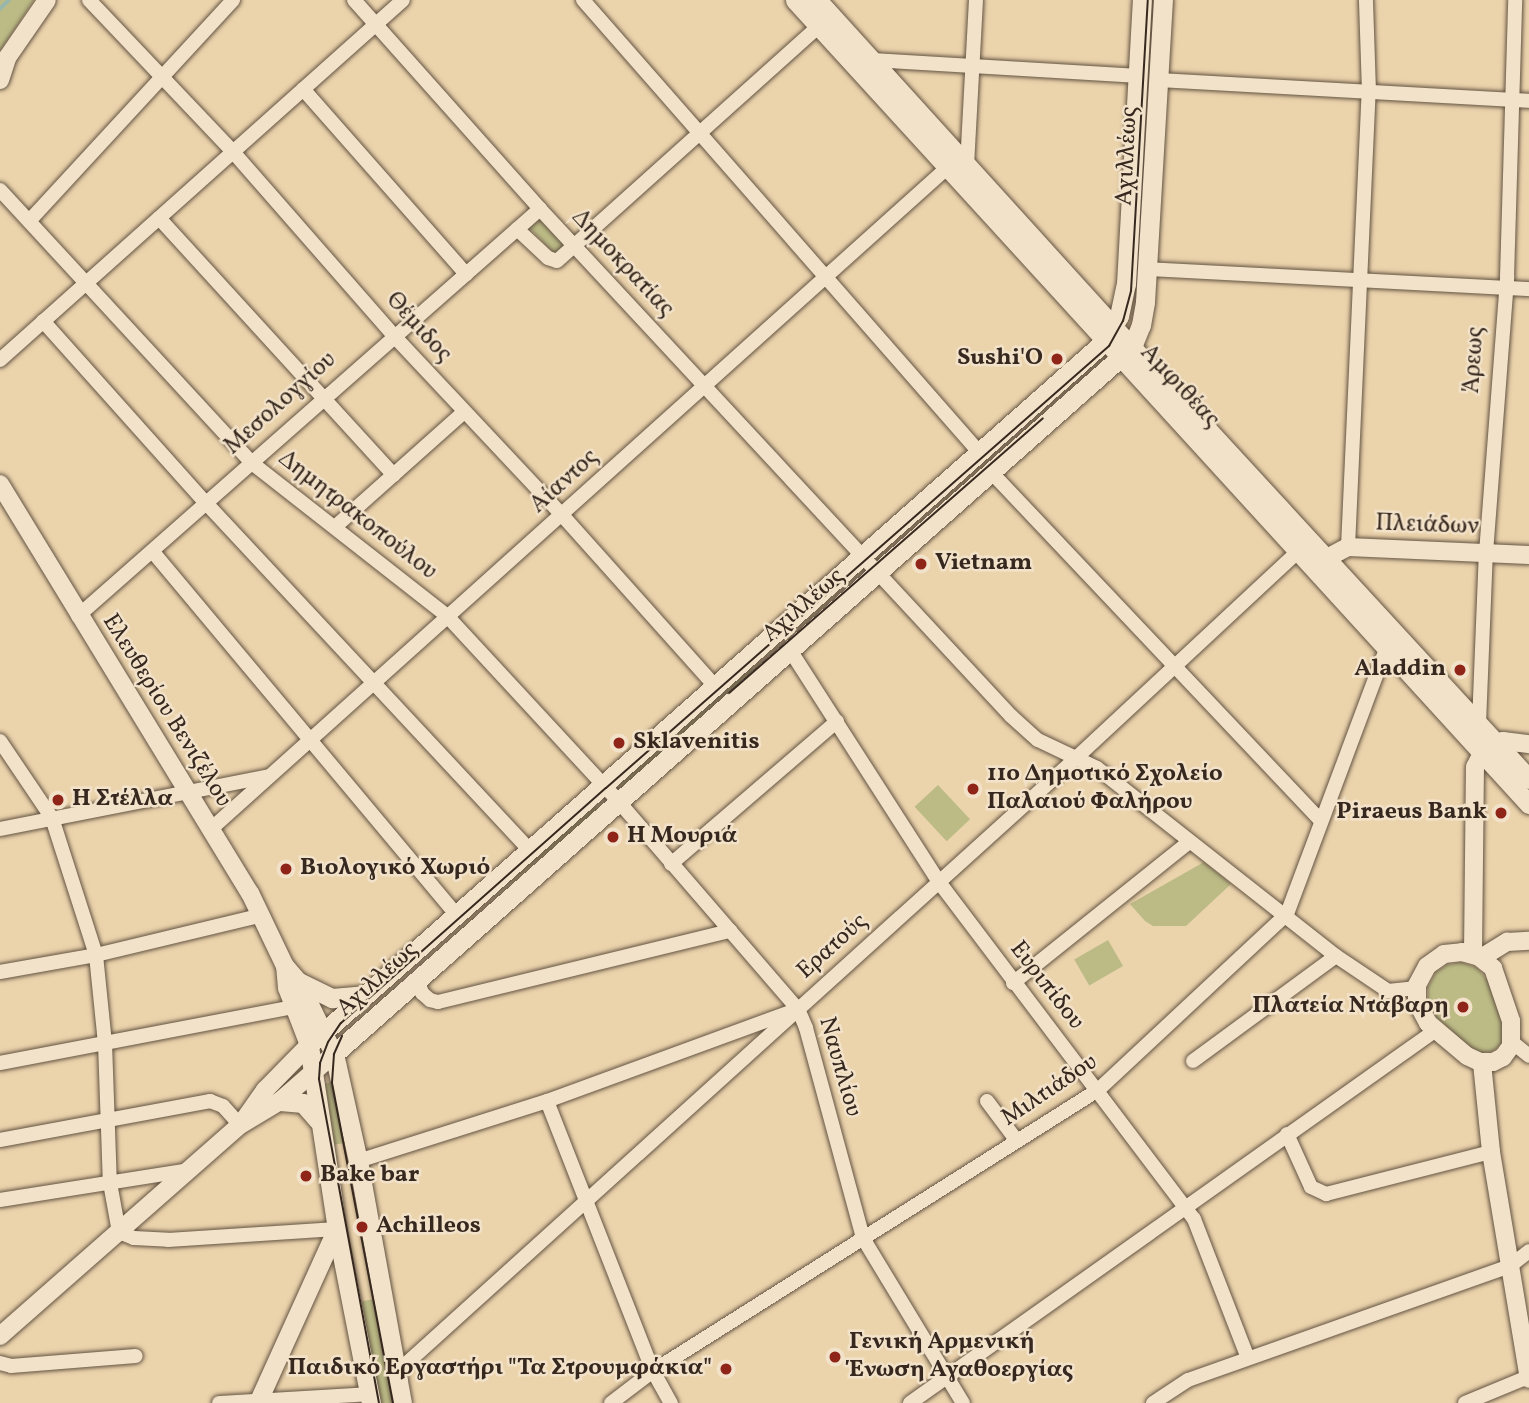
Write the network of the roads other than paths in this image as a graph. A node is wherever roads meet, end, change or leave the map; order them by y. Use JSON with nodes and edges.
{"nodes":[{"id":1,"x":47,"y":0,"type":"edge"},
{"id":2,"x":89,"y":0,"type":"edge"},
{"id":3,"x":233,"y":0,"type":"edge"},
{"id":4,"x":354,"y":0,"type":"edge"},
{"id":5,"x":403,"y":0,"type":"edge"},
{"id":6,"x":583,"y":0,"type":"edge"},
{"id":7,"x":796,"y":0,"type":"edge"},
{"id":8,"x":817,"y":0,"type":"edge"},
{"id":9,"x":976,"y":0,"type":"edge"},
{"id":10,"x":1142,"y":0,"type":"edge"},
{"id":11,"x":1163,"y":0,"type":"edge"},
{"id":12,"x":1366,"y":0,"type":"edge"},
{"id":13,"x":1516,"y":0,"type":"edge"},
{"id":14,"x":827,"y":14,"type":"edge"},
{"id":15,"x":377,"y":24,"type":"junction"},
{"id":16,"x":871,"y":60,"type":"junction"},
{"id":17,"x":972,"y":66,"type":"junction"},
{"id":18,"x":1137,"y":76,"type":"junction"},
{"id":19,"x":161,"y":78,"type":"junction"},
{"id":20,"x":0,"y":80,"type":"edge"},
{"id":21,"x":1157,"y":80,"type":"junction"},
{"id":22,"x":303,"y":89,"type":"junction"},
{"id":23,"x":1369,"y":92,"type":"junction"},
{"id":24,"x":1513,"y":100,"type":"junction"},
{"id":25,"x":1529,"y":101,"type":"edge"},
{"id":26,"x":698,"y":134,"type":"junction"},
{"id":27,"x":234,"y":153,"type":"junction"},
{"id":28,"x":957,"y":167,"type":"junction"},
{"id":29,"x":0,"y":190,"type":"edge"},
{"id":30,"x":540,"y":209,"type":"junction"},
{"id":31,"x":159,"y":218,"type":"junction"},
{"id":32,"x":31,"y":219,"type":"junction"},
{"id":33,"x":517,"y":229,"type":"junction"},
{"id":34,"x":574,"y":246,"type":"junction"},
{"id":35,"x":1146,"y":268,"type":"junction"},
{"id":36,"x":466,"y":274,"type":"junction"},
{"id":37,"x":827,"y":278,"type":"junction"},
{"id":38,"x":1359,"y":280,"type":"junction"},
{"id":39,"x":85,"y":284,"type":"junction"},
{"id":40,"x":1506,"y":288,"type":"junction"},
{"id":41,"x":1529,"y":289,"type":"edge"},
{"id":42,"x":43,"y":321,"type":"junction"},
{"id":43,"x":1109,"y":335,"type":"junction"},
{"id":44,"x":394,"y":336,"type":"junction"},
{"id":45,"x":1126,"y":353,"type":"junction"},
{"id":46,"x":0,"y":360,"type":"edge"},
{"id":47,"x":706,"y":387,"type":"junction"},
{"id":48,"x":323,"y":399,"type":"junction"},
{"id":49,"x":464,"y":412,"type":"junction"},
{"id":50,"x":979,"y":452,"type":"junction"},
{"id":51,"x":252,"y":463,"type":"junction"},
{"id":52,"x":992,"y":473,"type":"junction"},
{"id":53,"x":394,"y":475,"type":"junction"},
{"id":54,"x":0,"y":484,"type":"edge"},
{"id":55,"x":4,"y":502,"type":"edge"},
{"id":56,"x":206,"y":503,"type":"junction"},
{"id":57,"x":562,"y":515,"type":"junction"},
{"id":58,"x":337,"y":526,"type":"junction"},
{"id":59,"x":1348,"y":547,"type":"junction"},
{"id":60,"x":153,"y":552,"type":"junction"},
{"id":61,"x":1298,"y":552,"type":"junction"},
{"id":62,"x":1486,"y":553,"type":"junction"},
{"id":63,"x":1529,"y":555,"type":"edge"},
{"id":64,"x":862,"y":556,"type":"junction"},
{"id":65,"x":1327,"y":558,"type":"junction"},
{"id":66,"x":876,"y":575,"type":"junction"},
{"id":67,"x":78,"y":616,"type":"junction"},
{"id":68,"x":447,"y":616,"type":"junction"},
{"id":69,"x":1387,"y":649,"type":"junction"},
{"id":70,"x":790,"y":650,"type":"junction"},
{"id":71,"x":1174,"y":666,"type":"junction"},
{"id":72,"x":375,"y":682,"type":"junction"},
{"id":73,"x":715,"y":686,"type":"junction"},
{"id":74,"x":837,"y":721,"type":"junction"},
{"id":75,"x":1479,"y":724,"type":"junction"},
{"id":76,"x":0,"y":741,"type":"edge"},
{"id":77,"x":308,"y":741,"type":"junction"},
{"id":78,"x":1529,"y":744,"type":"edge"},
{"id":79,"x":1490,"y":748,"type":"junction"},
{"id":80,"x":1077,"y":757,"type":"junction"},
{"id":81,"x":269,"y":776,"type":"junction"},
{"id":82,"x":1529,"y":779,"type":"edge"},
{"id":83,"x":603,"y":785,"type":"junction"},
{"id":84,"x":186,"y":791,"type":"junction"},
{"id":85,"x":618,"y":801,"type":"junction"},
{"id":86,"x":1529,"y":804,"type":"edge"},
{"id":87,"x":51,"y":818,"type":"junction"},
{"id":88,"x":1321,"y":821,"type":"junction"},
{"id":89,"x":0,"y":829,"type":"edge"},
{"id":90,"x":211,"y":829,"type":"junction"},
{"id":91,"x":1189,"y":842,"type":"junction"},
{"id":92,"x":530,"y":849,"type":"junction"},
{"id":93,"x":671,"y":864,"type":"junction"},
{"id":94,"x":939,"y":882,"type":"junction"},
{"id":95,"x":456,"y":914,"type":"junction"},
{"id":96,"x":1287,"y":914,"type":"junction"},
{"id":97,"x":262,"y":915,"type":"junction"},
{"id":98,"x":730,"y":931,"type":"junction"},
{"id":99,"x":1529,"y":941,"type":"edge"},
{"id":100,"x":96,"y":955,"type":"junction"},
{"id":101,"x":1336,"y":956,"type":"junction"},
{"id":102,"x":1477,"y":956,"type":"junction"},
{"id":103,"x":285,"y":966,"type":"junction"},
{"id":104,"x":0,"y":972,"type":"edge"},
{"id":105,"x":417,"y":979,"type":"junction"},
{"id":106,"x":299,"y":982,"type":"junction"},
{"id":107,"x":1013,"y":983,"type":"junction"},
{"id":108,"x":1417,"y":988,"type":"junction"},
{"id":109,"x":364,"y":995,"type":"junction"},
{"id":110,"x":293,"y":1007,"type":"junction"},
{"id":111,"x":798,"y":1009,"type":"junction"},
{"id":112,"x":1436,"y":1030,"type":"junction"},
{"id":113,"x":316,"y":1039,"type":"junction"},
{"id":114,"x":1512,"y":1042,"type":"junction"},
{"id":115,"x":106,"y":1043,"type":"junction"},
{"id":116,"x":334,"y":1054,"type":"junction"},
{"id":117,"x":1529,"y":1056,"type":"edge"},
{"id":118,"x":1193,"y":1061,"type":"dead end"},
{"id":119,"x":0,"y":1063,"type":"edge"},
{"id":120,"x":1482,"y":1063,"type":"junction"},
{"id":121,"x":313,"y":1073,"type":"junction"},
{"id":122,"x":1098,"y":1090,"type":"junction"},
{"id":123,"x":280,"y":1101,"type":"junction"},
{"id":124,"x":547,"y":1101,"type":"junction"},
{"id":125,"x":987,"y":1101,"type":"dead end"},
{"id":126,"x":110,"y":1118,"type":"junction"},
{"id":127,"x":318,"y":1119,"type":"junction"},
{"id":128,"x":240,"y":1125,"type":"junction"},
{"id":129,"x":1287,"y":1134,"type":"junction"},
{"id":130,"x":0,"y":1140,"type":"edge"},
{"id":131,"x":1017,"y":1141,"type":"junction"},
{"id":132,"x":1491,"y":1152,"type":"junction"},
{"id":133,"x":358,"y":1161,"type":"junction"},
{"id":134,"x":189,"y":1170,"type":"junction"},
{"id":135,"x":110,"y":1183,"type":"junction"},
{"id":136,"x":0,"y":1200,"type":"edge"},
{"id":137,"x":584,"y":1201,"type":"junction"},
{"id":138,"x":1185,"y":1208,"type":"junction"},
{"id":139,"x":337,"y":1229,"type":"junction"},
{"id":140,"x":119,"y":1232,"type":"junction"},
{"id":141,"x":863,"y":1238,"type":"junction"},
{"id":142,"x":1529,"y":1251,"type":"edge"},
{"id":143,"x":1510,"y":1266,"type":"junction"},
{"id":144,"x":0,"y":1336,"type":"edge"},
{"id":145,"x":136,"y":1356,"type":"dead end"},
{"id":146,"x":1248,"y":1357,"type":"junction"},
{"id":147,"x":0,"y":1363,"type":"edge"},
{"id":148,"x":653,"y":1371,"type":"junction"},
{"id":149,"x":397,"y":1372,"type":"junction"},
{"id":150,"x":947,"y":1377,"type":"junction"},
{"id":151,"x":1529,"y":1378,"type":"edge"},
{"id":152,"x":370,"y":1398,"type":"edge"},
{"id":153,"x":259,"y":1402,"type":"edge"},
{"id":154,"x":219,"y":1403,"type":"edge"},
{"id":155,"x":402,"y":1403,"type":"edge"},
{"id":156,"x":611,"y":1403,"type":"edge"},
{"id":157,"x":671,"y":1403,"type":"edge"},
{"id":158,"x":910,"y":1403,"type":"edge"},
{"id":159,"x":963,"y":1403,"type":"edge"},
{"id":160,"x":1153,"y":1403,"type":"edge"},
{"id":161,"x":1465,"y":1403,"type":"edge"}],
"edges":[{"from":1,"to":20,"type":"street"},
{"from":2,"to":19,"type":"street","name":"Θέμιδος"},
{"from":3,"to":19,"type":"street"},
{"from":4,"to":15,"type":"street","name":"Δημοκρατίας"},
{"from":5,"to":15,"type":"street"},
{"from":6,"to":26,"type":"street"},
{"from":7,"to":14,"type":"main road","name":"Αμφιθέας"},
{"from":8,"to":14,"type":"main road","name":"Αμφιθέας"},
{"from":9,"to":17,"type":"street"},
{"from":10,"to":18,"type":"main road","name":"Αχιλλέως"},
{"from":11,"to":21,"type":"main road","name":"Αχιλλέως"},
{"from":12,"to":23,"type":"street"},
{"from":13,"to":24,"type":"street","name":"Άρεως"},
{"from":14,"to":16,"type":"main road","name":"Αμφιθέας"},
{"from":14,"to":26,"type":"street"},
{"from":14,"to":28,"type":"main road","name":"Αμφιθέας"},
{"from":15,"to":22,"type":"street"},
{"from":15,"to":30,"type":"street","name":"Δημοκρατίας"},
{"from":16,"to":17,"type":"street"},
{"from":16,"to":28,"type":"main road","name":"Αμφιθέας"},
{"from":17,"to":18,"type":"street"},
{"from":17,"to":28,"type":"street"},
{"from":18,"to":43,"type":"main road","name":"Αχιλλέως"},
{"from":19,"to":27,"type":"street","name":"Θέμιδος"},
{"from":19,"to":32,"type":"street"},
{"from":21,"to":23,"type":"street"},
{"from":21,"to":35,"type":"main road","name":"Αχιλλέως"},
{"from":22,"to":27,"type":"street"},
{"from":22,"to":36,"type":"street"},
{"from":23,"to":24,"type":"street"},
{"from":23,"to":38,"type":"street"},
{"from":24,"to":25,"type":"street"},
{"from":24,"to":40,"type":"street","name":"Άρεως"},
{"from":26,"to":34,"type":"street"},
{"from":26,"to":37,"type":"street"},
{"from":27,"to":31,"type":"street"},
{"from":27,"to":44,"type":"street","name":"Θέμιδος"},
{"from":28,"to":37,"type":"street","name":"Αίαντος"},
{"from":28,"to":43,"type":"main road","name":"Αμφιθέας"},
{"from":29,"to":32,"type":"street","name":"Δημητρακοπούλου"},
{"from":30,"to":33,"type":"street","name":"Μεσολογγίου"},
{"from":30,"to":34,"type":"street","name":"Δημοκρατίας"},
{"from":31,"to":39,"type":"street"},
{"from":31,"to":48,"type":"street"},
{"from":32,"to":39,"type":"street","name":"Δημητρακοπούλου"},
{"from":33,"to":34,"type":"street"},
{"from":33,"to":36,"type":"street","name":"Μεσολογγίου"},
{"from":34,"to":47,"type":"street","name":"Δημοκρατίας"},
{"from":35,"to":38,"type":"street"},
{"from":35,"to":45,"type":"main road","name":"Αχιλλέως"},
{"from":36,"to":44,"type":"street","name":"Μεσολογγίου"},
{"from":37,"to":47,"type":"street","name":"Αίαντος"},
{"from":37,"to":50,"type":"street"},
{"from":38,"to":40,"type":"street"},
{"from":38,"to":59,"type":"street"},
{"from":39,"to":42,"type":"street"},
{"from":39,"to":51,"type":"street","name":"Δημητρακοπούλου"},
{"from":40,"to":41,"type":"street"},
{"from":40,"to":62,"type":"street","name":"Άρεως"},
{"from":42,"to":46,"type":"street"},
{"from":42,"to":56,"type":"street"},
{"from":43,"to":45,"type":"main road","name":"Αμφιθέας"},
{"from":43,"to":50,"type":"main road","name":"Αχιλλέως"},
{"from":44,"to":48,"type":"street","name":"Μεσολογγίου"},
{"from":44,"to":49,"type":"street","name":"Θέμιδος"},
{"from":45,"to":52,"type":"main road","name":"Αχιλλέως"},
{"from":45,"to":61,"type":"main road","name":"Αμφιθέας"},
{"from":45,"to":65,"type":"main road","name":"Αμφιθέας"},
{"from":47,"to":57,"type":"street","name":"Αίαντος"},
{"from":47,"to":64,"type":"street","name":"Δημοκρατίας"},
{"from":48,"to":51,"type":"street","name":"Μεσολογγίου"},
{"from":48,"to":53,"type":"street"},
{"from":49,"to":53,"type":"street"},
{"from":49,"to":57,"type":"street","name":"Θέμιδος"},
{"from":50,"to":64,"type":"main road","name":"Αχιλλέως"},
{"from":51,"to":56,"type":"street","name":"Μεσολογγίου"},
{"from":51,"to":58,"type":"street","name":"Δημητρακοπούλου"},
{"from":52,"to":66,"type":"main road","name":"Αχιλλέως"},
{"from":52,"to":71,"type":"street"},
{"from":53,"to":58,"type":"street"},
{"from":54,"to":55,"type":"street","name":"Ελευθερίου Βενιζέλου"},
{"from":55,"to":67,"type":"street","name":"Ελευθερίου Βενιζέλου"},
{"from":56,"to":60,"type":"street","name":"Μεσολογγίου"},
{"from":56,"to":72,"type":"street"},
{"from":57,"to":68,"type":"street","name":"Αίαντος"},
{"from":57,"to":73,"type":"street","name":"Θέμιδος"},
{"from":58,"to":68,"type":"street","name":"Δημητρακοπούλου"},
{"from":59,"to":62,"type":"street","name":"Πλειάδων"},
{"from":59,"to":65,"type":"street","name":"Πλειάδων"},
{"from":60,"to":67,"type":"street","name":"Μεσολογγίου"},
{"from":60,"to":77,"type":"street"},
{"from":61,"to":69,"type":"main road","name":"Αμφιθέας"},
{"from":61,"to":71,"type":"street","name":"Ερατούς"},
{"from":62,"to":63,"type":"street","name":"Πλειάδων"},
{"from":62,"to":75,"type":"street","name":"Άρεως"},
{"from":64,"to":66,"type":"street","name":"Δημοκρατίας"},
{"from":64,"to":73,"type":"main road","name":"Αχιλλέως"},
{"from":65,"to":75,"type":"main road","name":"Αμφιθέας"},
{"from":66,"to":70,"type":"main road","name":"Αχιλλέως"},
{"from":66,"to":80,"type":"street"},
{"from":67,"to":84,"type":"street","name":"Ελευθερίου Βενιζέλου"},
{"from":68,"to":72,"type":"street","name":"Αίαντος"},
{"from":68,"to":83,"type":"street","name":"Δημητρακοπούλου"},
{"from":69,"to":79,"type":"main road","name":"Αμφιθέας"},
{"from":69,"to":88,"type":"street","name":"Μιλτιάδου"},
{"from":70,"to":74,"type":"street","name":"Ευριπίδου"},
{"from":70,"to":85,"type":"main road","name":"Αχιλλέως"},
{"from":71,"to":80,"type":"street","name":"Ερατούς"},
{"from":71,"to":88,"type":"street"},
{"from":72,"to":77,"type":"street","name":"Αίαντος"},
{"from":72,"to":92,"type":"street"},
{"from":73,"to":83,"type":"main road","name":"Αχιλλέως"},
{"from":74,"to":93,"type":"street"},
{"from":74,"to":94,"type":"street","name":"Ευριπίδου"},
{"from":75,"to":79,"type":"main road","name":"Αμφιθέας"},
{"from":76,"to":87,"type":"street"},
{"from":77,"to":81,"type":"street","name":"Αίαντος"},
{"from":77,"to":95,"type":"street"},
{"from":78,"to":79,"type":"street"},
{"from":79,"to":82,"type":"main road","name":"Αμφιθέας"},
{"from":79,"to":86,"type":"main road","name":"Αμφιθέας"},
{"from":79,"to":102,"type":"street"},
{"from":80,"to":91,"type":"street"},
{"from":80,"to":94,"type":"street","name":"Ερατούς"},
{"from":81,"to":84,"type":"street"},
{"from":81,"to":90,"type":"street","name":"Αίαντος"},
{"from":83,"to":85,"type":"street","name":"Ναυπλίου"},
{"from":83,"to":92,"type":"main road","name":"Αχιλλέως"},
{"from":84,"to":87,"type":"street"},
{"from":84,"to":90,"type":"street","name":"Ελευθερίου Βενιζέλου"},
{"from":85,"to":93,"type":"street","name":"Ναυπλίου"},
{"from":85,"to":105,"type":"main road","name":"Αχιλλέως"},
{"from":87,"to":89,"type":"street"},
{"from":87,"to":100,"type":"street"},
{"from":88,"to":96,"type":"street","name":"Μιλτιάδου"},
{"from":90,"to":97,"type":"street","name":"Ελευθερίου Βενιζέλου"},
{"from":91,"to":96,"type":"street"},
{"from":91,"to":107,"type":"street"},
{"from":92,"to":95,"type":"main road","name":"Αχιλλέως"},
{"from":93,"to":98,"type":"street","name":"Ναυπλίου"},
{"from":94,"to":107,"type":"street","name":"Ευριπίδου"},
{"from":94,"to":111,"type":"street","name":"Ερατούς"},
{"from":95,"to":109,"type":"main road","name":"Αχιλλέως"},
{"from":96,"to":101,"type":"street"},
{"from":96,"to":122,"type":"street","name":"Μιλτιάδου"},
{"from":97,"to":100,"type":"street"},
{"from":97,"to":103,"type":"street","name":"Ελευθερίου Βενιζέλου"},
{"from":98,"to":105,"type":"street"},
{"from":98,"to":111,"type":"street","name":"Ναυπλίου"},
{"from":99,"to":102,"type":"street"},
{"from":100,"to":104,"type":"street"},
{"from":100,"to":115,"type":"street"},
{"from":101,"to":108,"type":"street"},
{"from":101,"to":118,"type":"street"},
{"from":102,"to":108,"type":"street"},
{"from":102,"to":114,"type":"street"},
{"from":103,"to":106,"type":"street","name":"Ελευθερίου Βενιζέλου"},
{"from":103,"to":110,"type":"street","name":"Ελευθερίου Βενιζέλου"},
{"from":105,"to":116,"type":"main road","name":"Αχιλλέως"},
{"from":106,"to":109,"type":"main road"},
{"from":106,"to":113,"type":"street","name":"Ελευθερίου Βενιζέλου"},
{"from":107,"to":122,"type":"street","name":"Ευριπίδου"},
{"from":108,"to":112,"type":"street"},
{"from":109,"to":113,"type":"main road","name":"Αχιλλέως"},
{"from":110,"to":113,"type":"street","name":"Ελευθερίου Βενιζέλου"},
{"from":110,"to":115,"type":"street"},
{"from":111,"to":124,"type":"street"},
{"from":111,"to":137,"type":"street","name":"Ερατούς"},
{"from":111,"to":141,"type":"street","name":"Ναυπλίου"},
{"from":112,"to":120,"type":"street"},
{"from":112,"to":129,"type":"street"},
{"from":113,"to":116,"type":"street","name":"Ελευθερίου Βενιζέλου"},
{"from":113,"to":121,"type":"main road","name":"Ελευθερίου Βενιζέλου"},
{"from":113,"to":128,"type":"street","name":"Αχιλλέως"},
{"from":114,"to":117,"type":"street"},
{"from":114,"to":120,"type":"street"},
{"from":115,"to":119,"type":"street"},
{"from":115,"to":126,"type":"street"},
{"from":116,"to":121,"type":"street","name":"Αχιλλέως"},
{"from":116,"to":133,"type":"main road","name":"Ελευθερίου Βενιζέλου"},
{"from":120,"to":132,"type":"street"},
{"from":121,"to":123,"type":"street","name":"Αχιλλέως"},
{"from":121,"to":127,"type":"main road","name":"Ελευθερίου Βενιζέλου"},
{"from":122,"to":131,"type":"street","name":"Μιλτιάδου"},
{"from":122,"to":138,"type":"street","name":"Ευριπίδου"},
{"from":123,"to":127,"type":"main road"},
{"from":123,"to":128,"type":"street","name":"Αχιλλέως"},
{"from":124,"to":133,"type":"street"},
{"from":124,"to":137,"type":"street"},
{"from":125,"to":131,"type":"street"},
{"from":126,"to":128,"type":"street"},
{"from":126,"to":130,"type":"street"},
{"from":126,"to":135,"type":"street"},
{"from":127,"to":139,"type":"main road","name":"Ελευθερίου Βενιζέλου"},
{"from":128,"to":134,"type":"street","name":"Αχιλλέως"},
{"from":129,"to":132,"type":"street"},
{"from":129,"to":138,"type":"street"},
{"from":131,"to":141,"type":"street","name":"Μιλτιάδου"},
{"from":132,"to":143,"type":"street"},
{"from":133,"to":149,"type":"main road","name":"Ελευθερίου Βενιζέλου"},
{"from":134,"to":135,"type":"street"},
{"from":134,"to":140,"type":"street","name":"Αχιλλέως"},
{"from":135,"to":136,"type":"street"},
{"from":135,"to":140,"type":"street"},
{"from":137,"to":148,"type":"street"},
{"from":137,"to":149,"type":"street","name":"Ερατούς"},
{"from":138,"to":146,"type":"street","name":"Ευριπίδου"},
{"from":138,"to":150,"type":"street"},
{"from":139,"to":140,"type":"street"},
{"from":139,"to":152,"type":"main road","name":"Ελευθερίου Βενιζέλου"},
{"from":139,"to":153,"type":"street"},
{"from":140,"to":144,"type":"street","name":"Αχιλλέως"},
{"from":141,"to":148,"type":"street","name":"Μιλτιάδου"},
{"from":141,"to":150,"type":"street","name":"Ναυπλίου"},
{"from":142,"to":143,"type":"street"},
{"from":143,"to":146,"type":"street"},
{"from":143,"to":151,"type":"street"},
{"from":145,"to":147,"type":"street"},
{"from":146,"to":160,"type":"street"},
{"from":148,"to":156,"type":"street","name":"Μιλτιάδου"},
{"from":148,"to":157,"type":"street"},
{"from":149,"to":155,"type":"main road","name":"Ελευθερίου Βενιζέλου"},
{"from":150,"to":158,"type":"street"},
{"from":150,"to":159,"type":"street","name":"Ναυπλίου"},
{"from":151,"to":161,"type":"street"},
{"from":152,"to":153,"type":"street"},
{"from":153,"to":154,"type":"street"}]}
